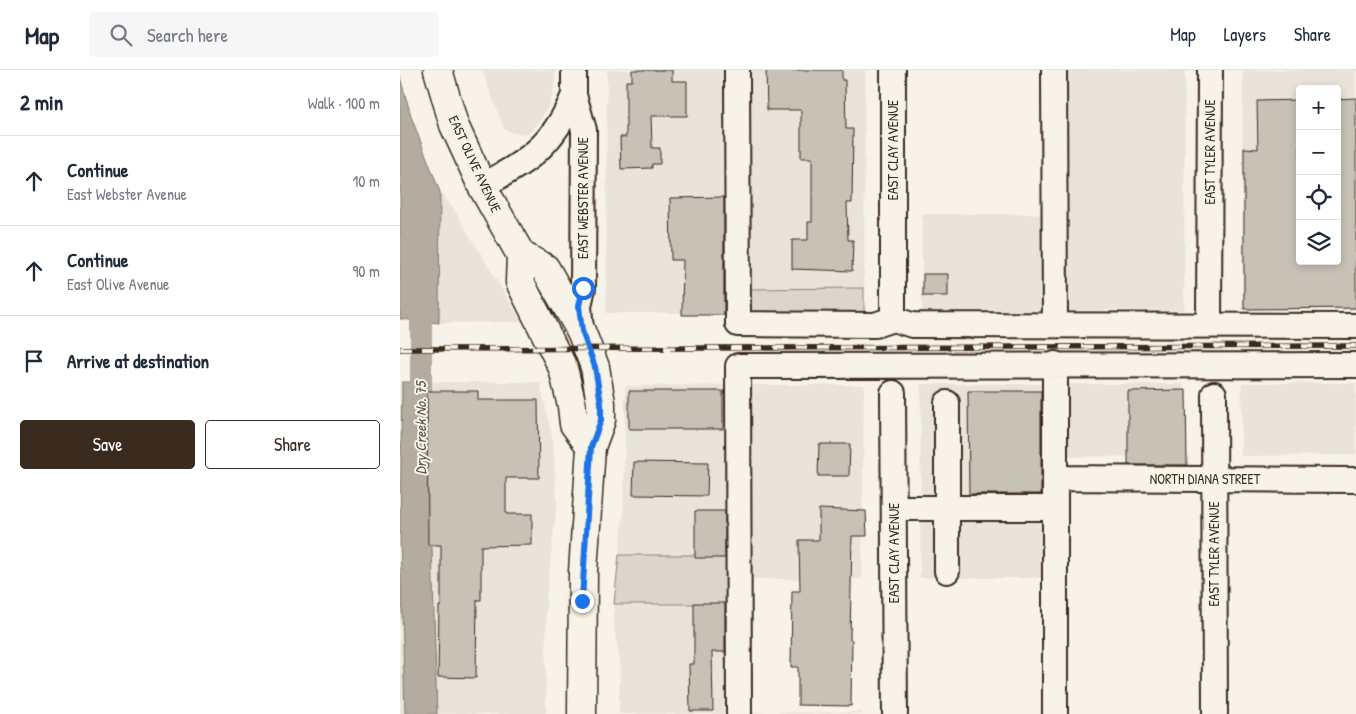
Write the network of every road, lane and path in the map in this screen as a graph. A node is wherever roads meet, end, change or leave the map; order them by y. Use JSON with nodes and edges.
{"nodes":[{"id":1,"x":438,"y":70,"type":"edge"},
{"id":2,"x":574,"y":70,"type":"edge"},
{"id":3,"x":737,"y":70,"type":"edge"},
{"id":4,"x":893,"y":70,"type":"edge"},
{"id":5,"x":1054,"y":70,"type":"edge"},
{"id":6,"x":1210,"y":70,"type":"edge"},
{"id":7,"x":574,"y":95,"type":"junction"},
{"id":8,"x":482,"y":186,"type":"junction"},
{"id":9,"x":521,"y":255,"type":"junction"},
{"id":10,"x":893,"y":319,"type":"junction"},
{"id":11,"x":1055,"y":325,"type":"junction"},
{"id":12,"x":1209,"y":325,"type":"junction"},
{"id":13,"x":1356,"y":326,"type":"edge"},
{"id":14,"x":582,"y":331,"type":"junction"},
{"id":15,"x":1055,"y":364,"type":"junction"},
{"id":16,"x":1356,"y":365,"type":"edge"},
{"id":17,"x":893,"y":393,"type":"dead end"},
{"id":18,"x":1214,"y":394,"type":"dead end"},
{"id":19,"x":947,"y":403,"type":"dead end"},
{"id":20,"x":591,"y":447,"type":"junction"},
{"id":21,"x":1055,"y":478,"type":"junction"},
{"id":22,"x":1214,"y":480,"type":"junction"},
{"id":23,"x":1356,"y":480,"type":"edge"},
{"id":24,"x":894,"y":508,"type":"junction"},
{"id":25,"x":947,"y":508,"type":"junction"},
{"id":26,"x":1055,"y":508,"type":"junction"},
{"id":27,"x":947,"y":571,"type":"dead end"},
{"id":28,"x":582,"y":714,"type":"edge"},
{"id":29,"x":738,"y":714,"type":"edge"},
{"id":30,"x":895,"y":714,"type":"edge"},
{"id":31,"x":1055,"y":714,"type":"edge"},
{"id":32,"x":1215,"y":714,"type":"edge"}],
"edges":[{"from":1,"to":8,"type":"main road","name":"EAST OLIVE AVENUE"},
{"from":2,"to":7,"type":"street","name":"EAST WEBSTER AVENUE"},
{"from":3,"to":10,"type":"street"},
{"from":4,"to":10,"type":"street","name":"EAST CLAY AVENUE"},
{"from":5,"to":11,"type":"street"},
{"from":6,"to":12,"type":"street","name":"EAST TYLER AVENUE"},
{"from":7,"to":8,"type":"street","name":"EAST WEBSTER AVENUE"},
{"from":7,"to":14,"type":"street","name":"EAST WEBSTER AVENUE"},
{"from":8,"to":9,"type":"main road","name":"EAST OLIVE AVENUE"},
{"from":9,"to":14,"type":"main road"},
{"from":9,"to":20,"type":"main road"},
{"from":10,"to":11,"type":"street"},
{"from":11,"to":12,"type":"street"},
{"from":12,"to":13,"type":"street"},
{"from":14,"to":20,"type":"main road"},
{"from":15,"to":16,"type":"street"},
{"from":15,"to":21,"type":"street"},
{"from":15,"to":29,"type":"street"},
{"from":17,"to":24,"type":"street","name":"EAST CLAY AVENUE"},
{"from":18,"to":22,"type":"street","name":"EAST TYLER AVENUE"},
{"from":19,"to":25,"type":"street"},
{"from":20,"to":28,"type":"main road"},
{"from":21,"to":22,"type":"street","name":"NORTH DIANA STREET"},
{"from":21,"to":26,"type":"street"},
{"from":22,"to":23,"type":"street","name":"NORTH DIANA STREET"},
{"from":22,"to":32,"type":"street","name":"EAST TYLER AVENUE"},
{"from":24,"to":25,"type":"street"},
{"from":24,"to":30,"type":"street","name":"EAST CLAY AVENUE"},
{"from":25,"to":26,"type":"street"},
{"from":25,"to":27,"type":"street"},
{"from":26,"to":31,"type":"street"}]}
